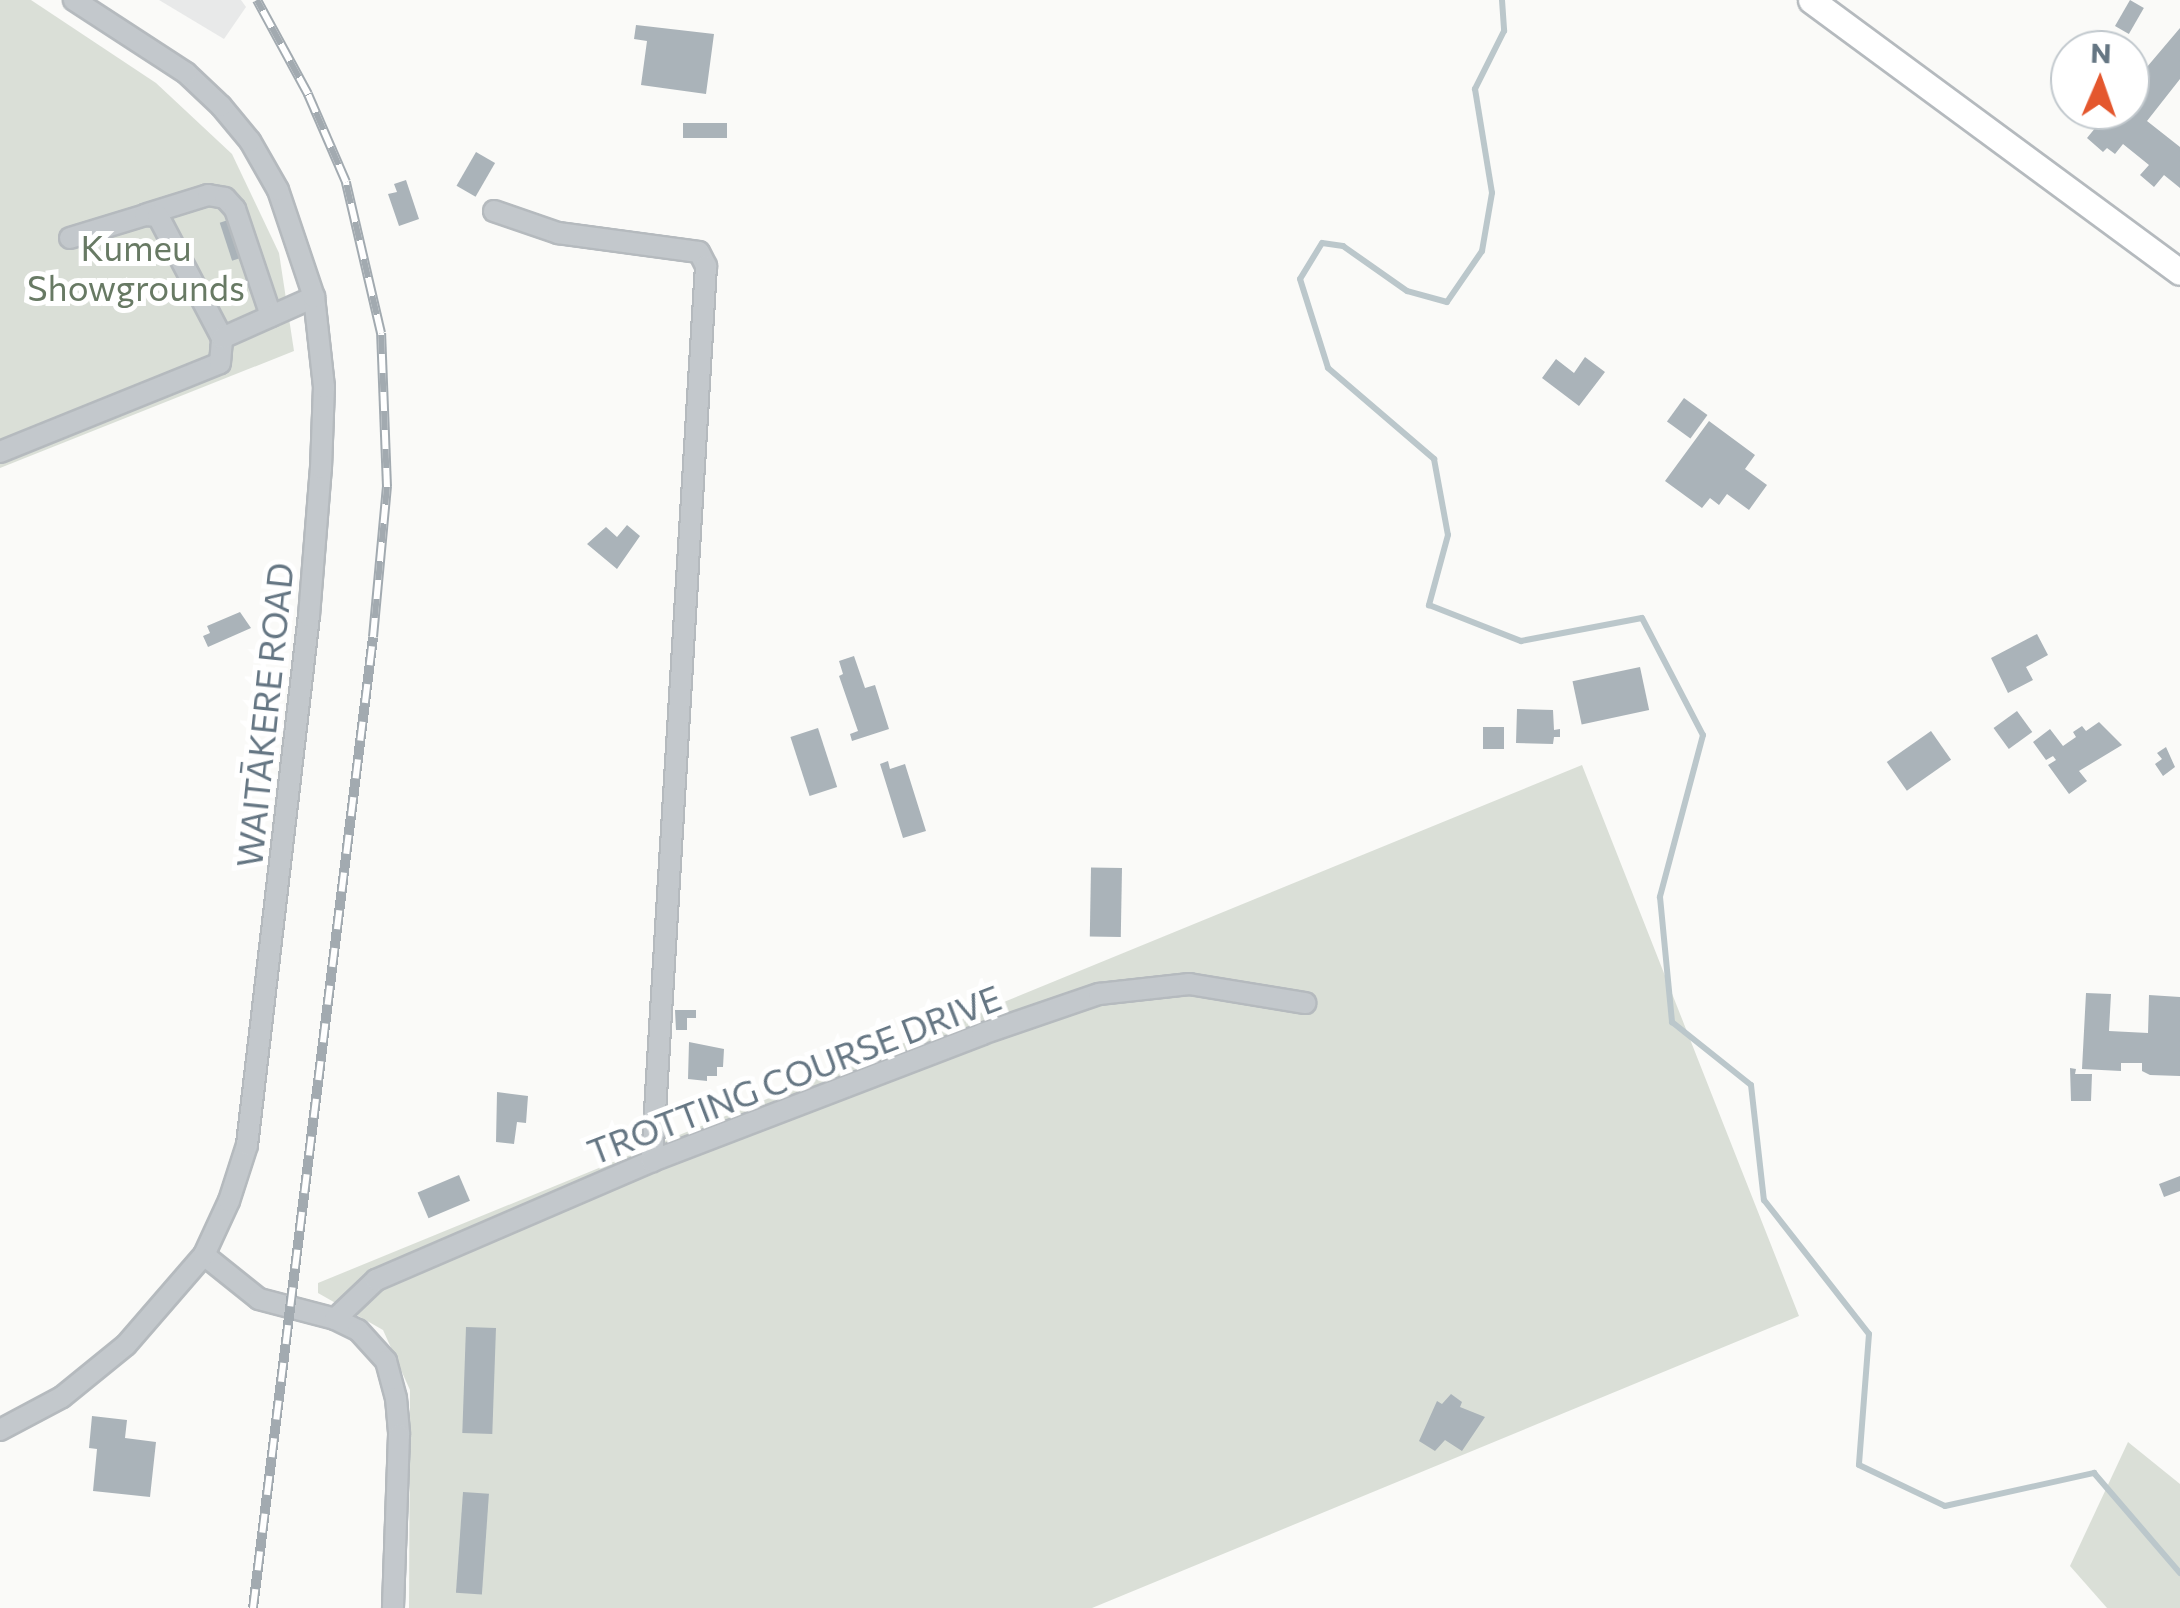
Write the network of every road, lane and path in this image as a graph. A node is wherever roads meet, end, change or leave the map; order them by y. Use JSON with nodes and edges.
{"nodes":[{"id":1,"x":74,"y":0,"type":"edge"},
{"id":2,"x":1810,"y":0,"type":"edge"},
{"id":3,"x":494,"y":211,"type":"dead end"},
{"id":4,"x":145,"y":215,"type":"junction"},
{"id":5,"x":70,"y":238,"type":"dead end"},
{"id":6,"x":2180,"y":272,"type":"edge"},
{"id":7,"x":314,"y":297,"type":"junction"},
{"id":8,"x":272,"y":316,"type":"junction"},
{"id":9,"x":222,"y":338,"type":"junction"},
{"id":10,"x":0,"y":452,"type":"edge"},
{"id":11,"x":1304,"y":1003,"type":"dead end"},
{"id":12,"x":652,"y":1161,"type":"junction"},
{"id":13,"x":204,"y":1255,"type":"junction"},
{"id":14,"x":335,"y":1319,"type":"junction"},
{"id":15,"x":0,"y":1430,"type":"edge"},
{"id":16,"x":393,"y":1608,"type":"edge"}],
"edges":[{"from":1,"to":7,"type":"street","name":"WAITĀKERE ROAD"},
{"from":2,"to":6,"type":"main road"},
{"from":3,"to":12,"type":"street"},
{"from":4,"to":5,"type":"street"},
{"from":4,"to":8,"type":"street"},
{"from":4,"to":9,"type":"street"},
{"from":7,"to":8,"type":"street"},
{"from":7,"to":13,"type":"street","name":"WAITĀKERE ROAD"},
{"from":8,"to":9,"type":"street"},
{"from":9,"to":10,"type":"street"},
{"from":11,"to":12,"type":"street","name":"TROTTING COURSE DRIVE"},
{"from":12,"to":14,"type":"street","name":"TROTTING COURSE DRIVE"},
{"from":13,"to":14,"type":"street"},
{"from":13,"to":15,"type":"street","name":"WAITĀKERE ROAD"},
{"from":14,"to":16,"type":"street"}]}
